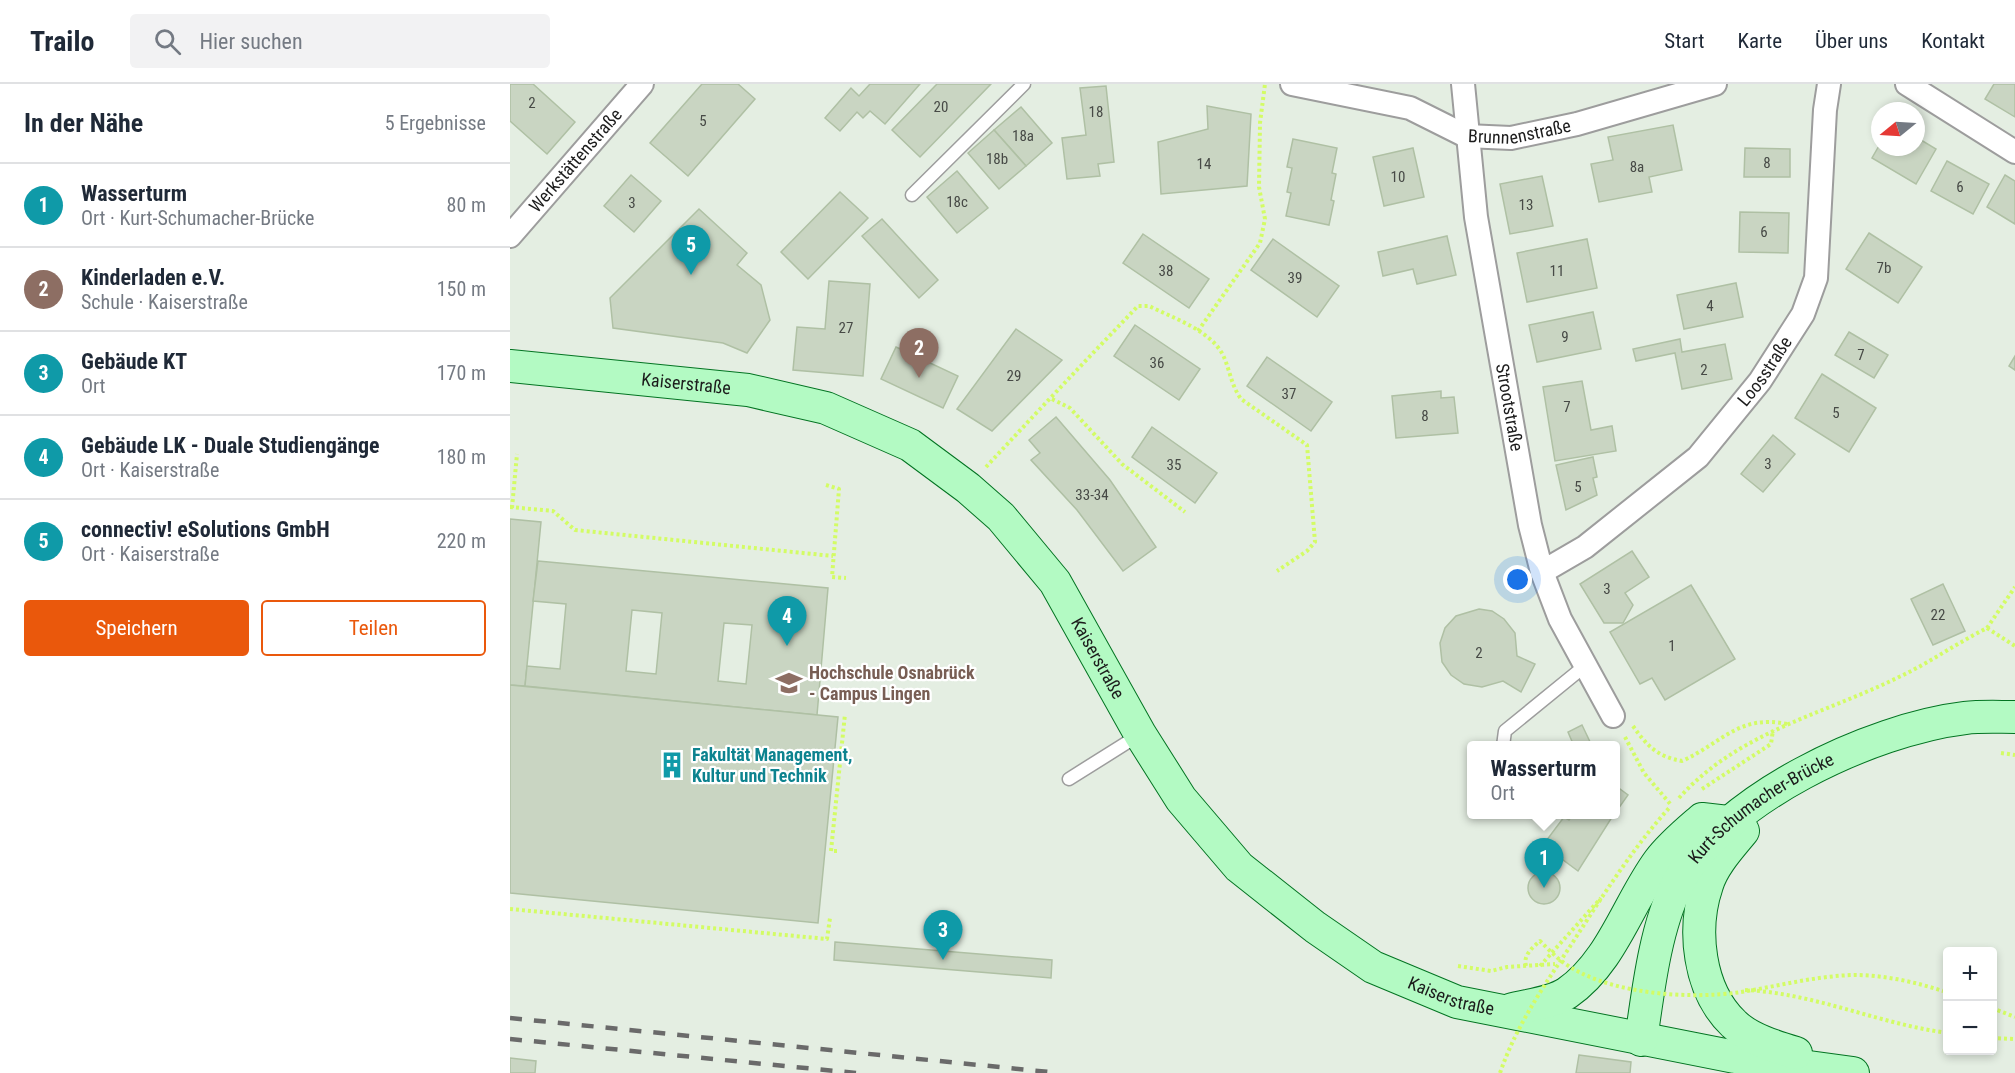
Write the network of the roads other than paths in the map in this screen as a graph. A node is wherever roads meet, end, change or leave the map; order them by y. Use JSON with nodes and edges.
{"nodes":[{"id":1,"x":642,"y":84,"type":"edge"},
{"id":2,"x":1024,"y":84,"type":"edge"},
{"id":3,"x":1292,"y":84,"type":"edge"},
{"id":4,"x":1463,"y":84,"type":"edge"},
{"id":5,"x":1715,"y":84,"type":"edge"},
{"id":6,"x":1829,"y":84,"type":"edge"},
{"id":7,"x":1907,"y":84,"type":"edge"},
{"id":8,"x":1466,"y":136,"type":"junction"},
{"id":9,"x":2015,"y":153,"type":"edge"},
{"id":10,"x":912,"y":195,"type":"dead end"},
{"id":11,"x":510,"y":236,"type":"edge"},
{"id":12,"x":510,"y":366,"type":"edge"},
{"id":13,"x":1542,"y":572,"type":"junction"},
{"id":14,"x":1586,"y":665,"type":"junction"},
{"id":15,"x":1620,"y":717,"type":"road end"},
{"id":16,"x":2015,"y":717,"type":"edge"},
{"id":17,"x":1140,"y":734,"type":"junction"},
{"id":18,"x":1504,"y":741,"type":"edge"},
{"id":19,"x":1069,"y":779,"type":"dead end"},
{"id":20,"x":1779,"y":787,"type":"junction"},
{"id":21,"x":1728,"y":822,"type":"junction"},
{"id":22,"x":1504,"y":1011,"type":"junction"},
{"id":23,"x":1641,"y":1040,"type":"junction"},
{"id":24,"x":1853,"y":1073,"type":"edge"},
{"id":25,"x":1869,"y":1073,"type":"edge"}],
"edges":[{"from":1,"to":11,"type":"street","name":"Werkstättenstraße"},
{"from":2,"to":10,"type":"lane"},
{"from":3,"to":8,"type":"street","name":"Brunnenstraße"},
{"from":4,"to":8,"type":"street","name":"Strootstraße"},
{"from":5,"to":8,"type":"street","name":"Brunnenstraße"},
{"from":6,"to":13,"type":"street","name":"Loosstraße"},
{"from":7,"to":9,"type":"street"},
{"from":8,"to":13,"type":"street","name":"Strootstraße"},
{"from":12,"to":17,"type":"main road","name":"Kaiserstraße"},
{"from":13,"to":14,"type":"street","name":"Strootstraße"},
{"from":14,"to":15,"type":"street","name":"Strootstraße"},
{"from":14,"to":18,"type":"lane"},
{"from":16,"to":20,"type":"main road","name":"Kurt-Schumacher-Brücke"},
{"from":17,"to":19,"type":"lane"},
{"from":17,"to":22,"type":"main road","name":"Kaiserstraße"},
{"from":20,"to":21,"type":"main road","name":"Kurt-Schumacher-Brücke"},
{"from":20,"to":25,"type":"main road"},
{"from":21,"to":22,"type":"main road"},
{"from":21,"to":23,"type":"main road","name":"Kurt-Schumacher-Brücke"},
{"from":22,"to":23,"type":"main road","name":"Kaiserstraße"},
{"from":23,"to":24,"type":"main road","name":"Kaiserstraße"}]}
